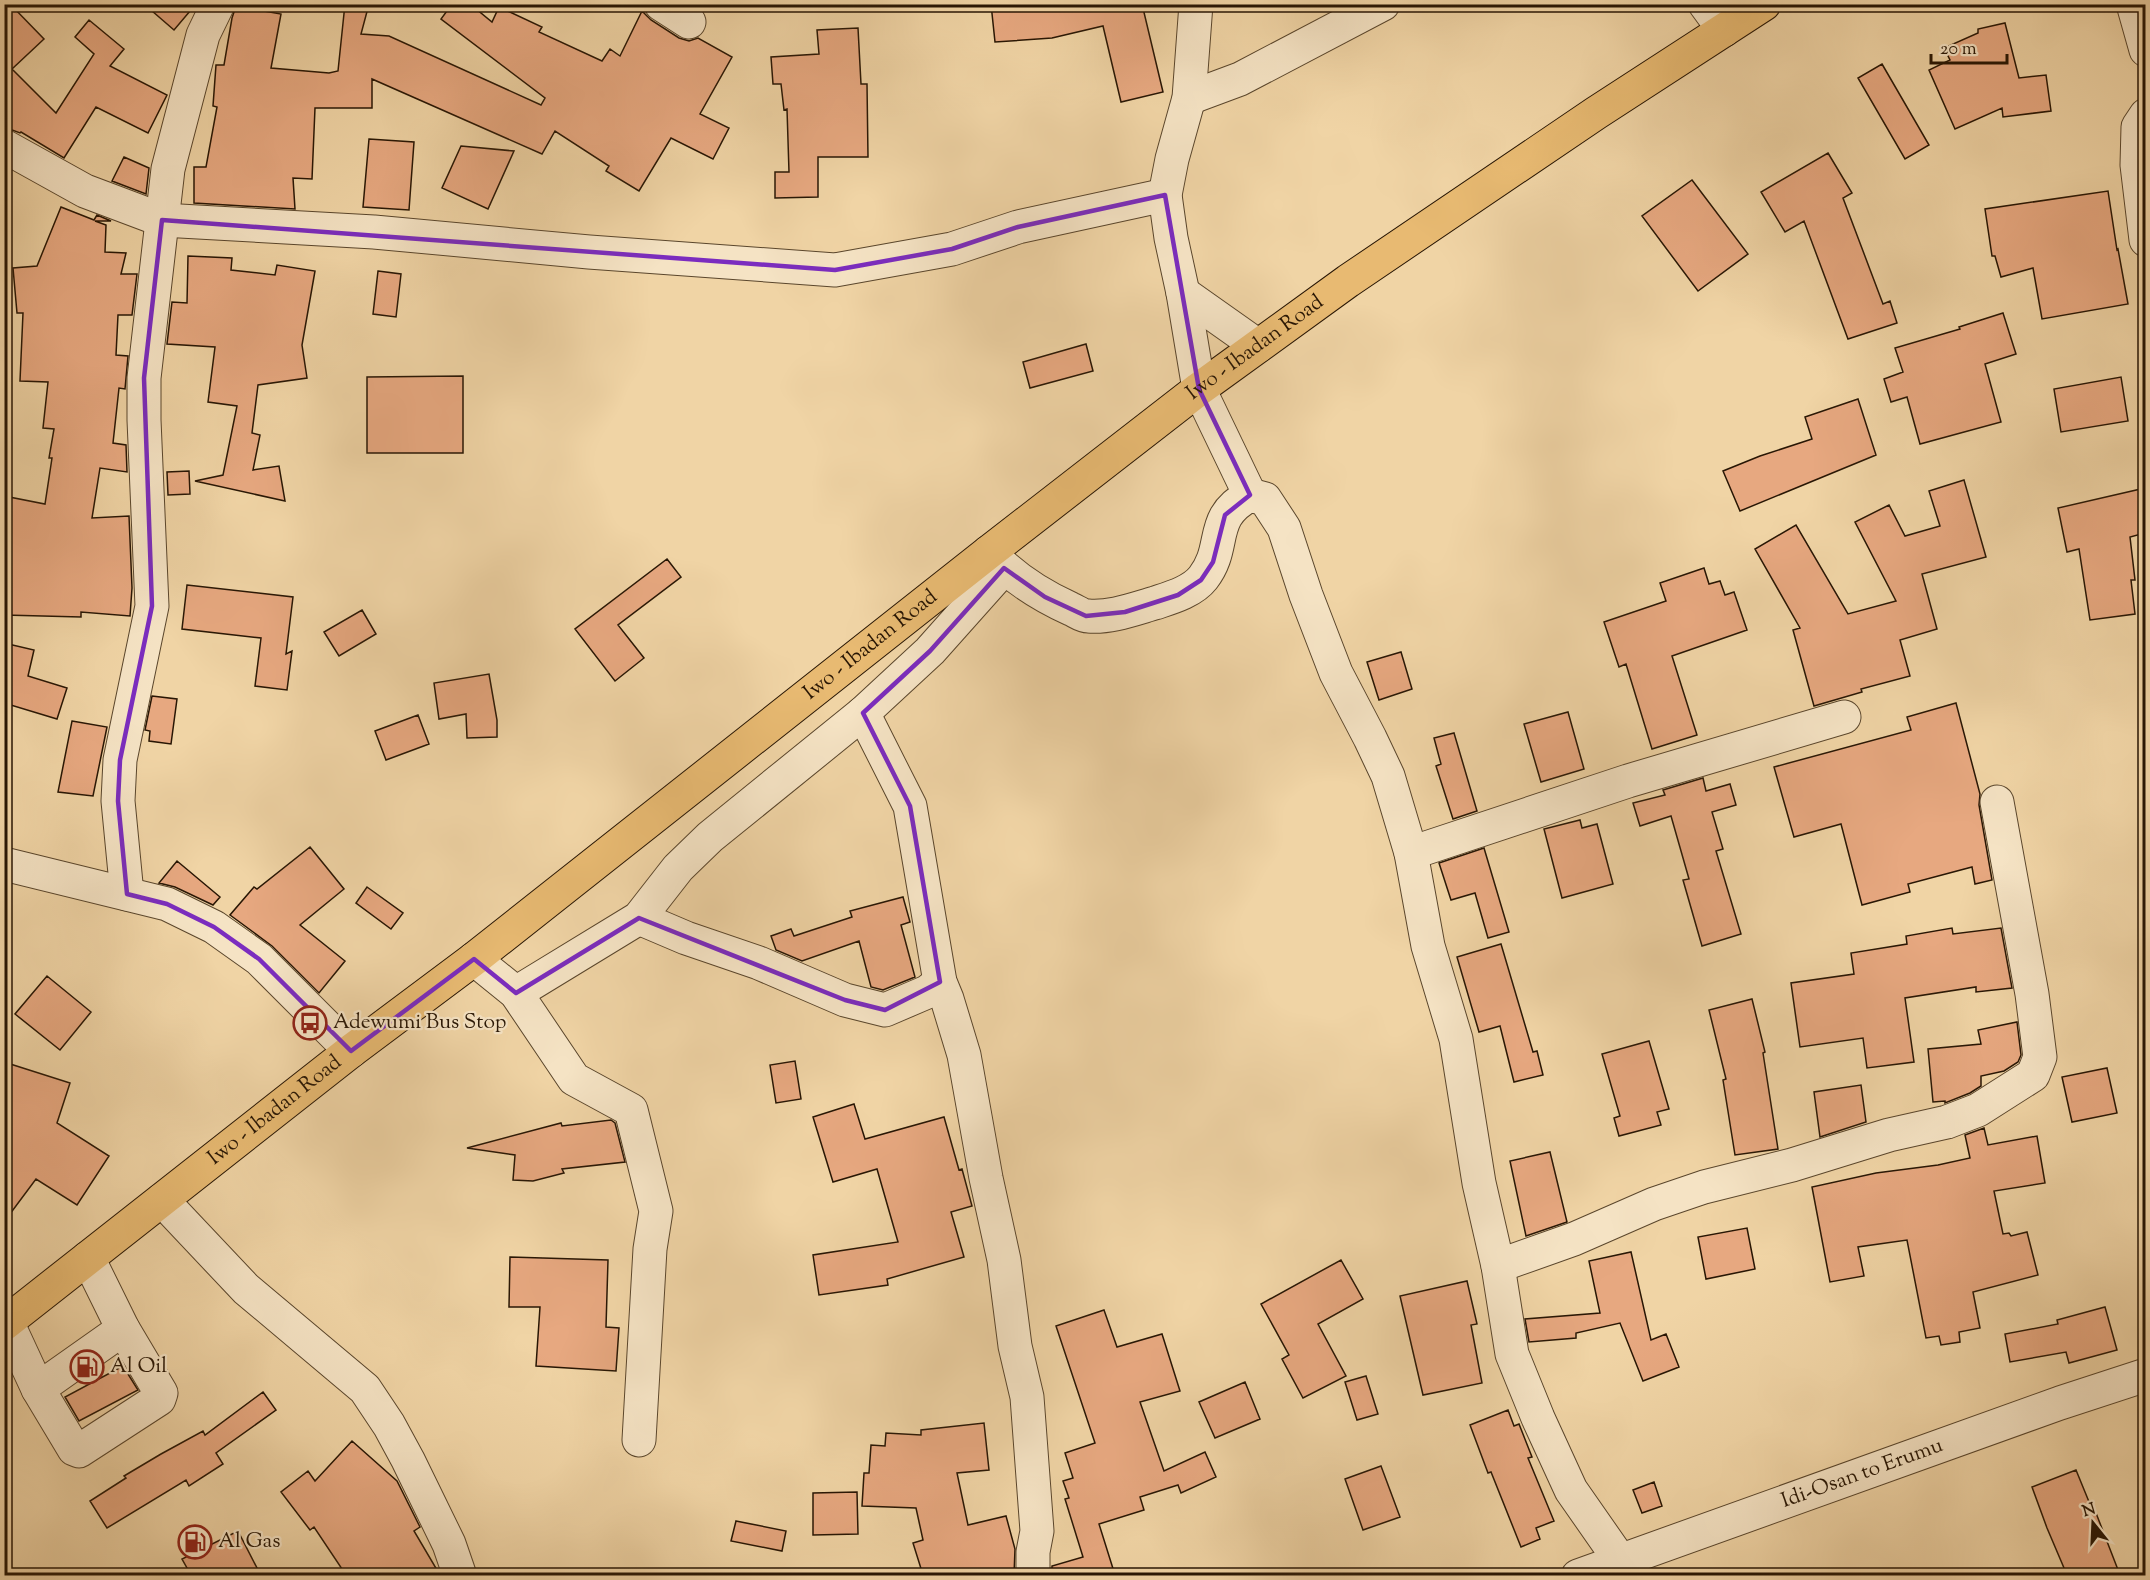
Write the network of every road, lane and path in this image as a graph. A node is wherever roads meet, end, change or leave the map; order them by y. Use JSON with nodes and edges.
{"nodes":[{"id":1,"x":218,"y":4,"type":"edge"},
{"id":2,"x":661,"y":4,"type":"edge"},
{"id":3,"x":1196,"y":4,"type":"edge"},
{"id":4,"x":1383,"y":4,"type":"edge"},
{"id":5,"x":1705,"y":4,"type":"edge"},
{"id":6,"x":1764,"y":4,"type":"edge"},
{"id":7,"x":2133,"y":4,"type":"edge"},
{"id":8,"x":689,"y":22,"type":"dead end"},
{"id":9,"x":1724,"y":30,"type":"junction"},
{"id":10,"x":2145,"y":50,"type":"edge"},
{"id":11,"x":1189,"y":98,"type":"junction"},
{"id":12,"x":2145,"y":115,"type":"edge"},
{"id":13,"x":4,"y":146,"type":"edge"},
{"id":14,"x":1165,"y":195,"type":"junction"},
{"id":15,"x":162,"y":220,"type":"junction"},
{"id":16,"x":2145,"y":240,"type":"edge"},
{"id":17,"x":1183,"y":293,"type":"junction"},
{"id":18,"x":1258,"y":346,"type":"junction"},
{"id":19,"x":1198,"y":389,"type":"junction"},
{"id":20,"x":1250,"y":495,"type":"junction"},
{"id":21,"x":996,"y":560,"type":"junction"},
{"id":22,"x":863,"y":713,"type":"junction"},
{"id":23,"x":1844,"y":717,"type":"dead end"},
{"id":24,"x":1996,"y":802,"type":"dead end"},
{"id":25,"x":1411,"y":853,"type":"junction"},
{"id":26,"x":4,"y":864,"type":"edge"},
{"id":27,"x":127,"y":894,"type":"junction"},
{"id":28,"x":639,"y":918,"type":"junction"},
{"id":29,"x":474,"y":959,"type":"junction"},
{"id":30,"x":940,"y":982,"type":"junction"},
{"id":31,"x":516,"y":993,"type":"junction"},
{"id":32,"x":351,"y":1051,"type":"junction"},
{"id":33,"x":162,"y":1200,"type":"junction"},
{"id":34,"x":88,"y":1258,"type":"junction"},
{"id":35,"x":1498,"y":1266,"type":"junction"},
{"id":36,"x":6,"y":1323,"type":"edge"},
{"id":37,"x":123,"y":1329,"type":"junction"},
{"id":38,"x":2145,"y":1375,"type":"edge"},
{"id":39,"x":38,"y":1389,"type":"junction"},
{"id":40,"x":639,"y":1440,"type":"dead end"},
{"id":41,"x":1626,"y":1568,"type":"edge"},
{"id":42,"x":460,"y":1575,"type":"edge"},
{"id":43,"x":1033,"y":1575,"type":"edge"},
{"id":44,"x":1578,"y":1575,"type":"edge"}],
"edges":[{"from":1,"to":15,"type":"street"},
{"from":2,"to":8,"type":"street"},
{"from":3,"to":11,"type":"street"},
{"from":4,"to":11,"type":"street"},
{"from":5,"to":9,"type":"street"},
{"from":6,"to":9,"type":"main road","name":"Iwo - Ibadan Road"},
{"from":7,"to":10,"type":"street"},
{"from":9,"to":18,"type":"main road","name":"Iwo - Ibadan Road"},
{"from":11,"to":14,"type":"street"},
{"from":12,"to":16,"type":"street"},
{"from":13,"to":15,"type":"street"},
{"from":14,"to":15,"type":"street"},
{"from":14,"to":17,"type":"street"},
{"from":15,"to":27,"type":"street"},
{"from":17,"to":18,"type":"street"},
{"from":17,"to":19,"type":"street"},
{"from":18,"to":19,"type":"main road","name":"Iwo - Ibadan Road"},
{"from":19,"to":20,"type":"street"},
{"from":19,"to":21,"type":"main road","name":"Iwo - Ibadan Road"},
{"from":20,"to":21,"type":"street"},
{"from":20,"to":25,"type":"street"},
{"from":21,"to":22,"type":"street"},
{"from":21,"to":29,"type":"main road","name":"Iwo - Ibadan Road"},
{"from":22,"to":28,"type":"street"},
{"from":22,"to":30,"type":"street"},
{"from":23,"to":25,"type":"street"},
{"from":24,"to":35,"type":"street"},
{"from":25,"to":35,"type":"street"},
{"from":26,"to":27,"type":"street"},
{"from":27,"to":32,"type":"street"},
{"from":28,"to":30,"type":"street"},
{"from":28,"to":31,"type":"street"},
{"from":29,"to":31,"type":"street"},
{"from":29,"to":32,"type":"main road","name":"Iwo - Ibadan Road"},
{"from":30,"to":43,"type":"street"},
{"from":31,"to":40,"type":"street"},
{"from":32,"to":33,"type":"main road","name":"Iwo - Ibadan Road"},
{"from":33,"to":34,"type":"main road","name":"Iwo - Ibadan Road"},
{"from":33,"to":42,"type":"street"},
{"from":34,"to":36,"type":"main road","name":"Iwo - Ibadan Road"},
{"from":34,"to":37,"type":"street"},
{"from":35,"to":41,"type":"street"},
{"from":36,"to":39,"type":"street"},
{"from":37,"to":39,"type":"street"},
{"from":37,"to":39,"type":"street"},
{"from":38,"to":41,"type":"street","name":"Idi-Osan to Erumu"},
{"from":41,"to":44,"type":"street","name":"Idi-Osan to Erumu"}]}
